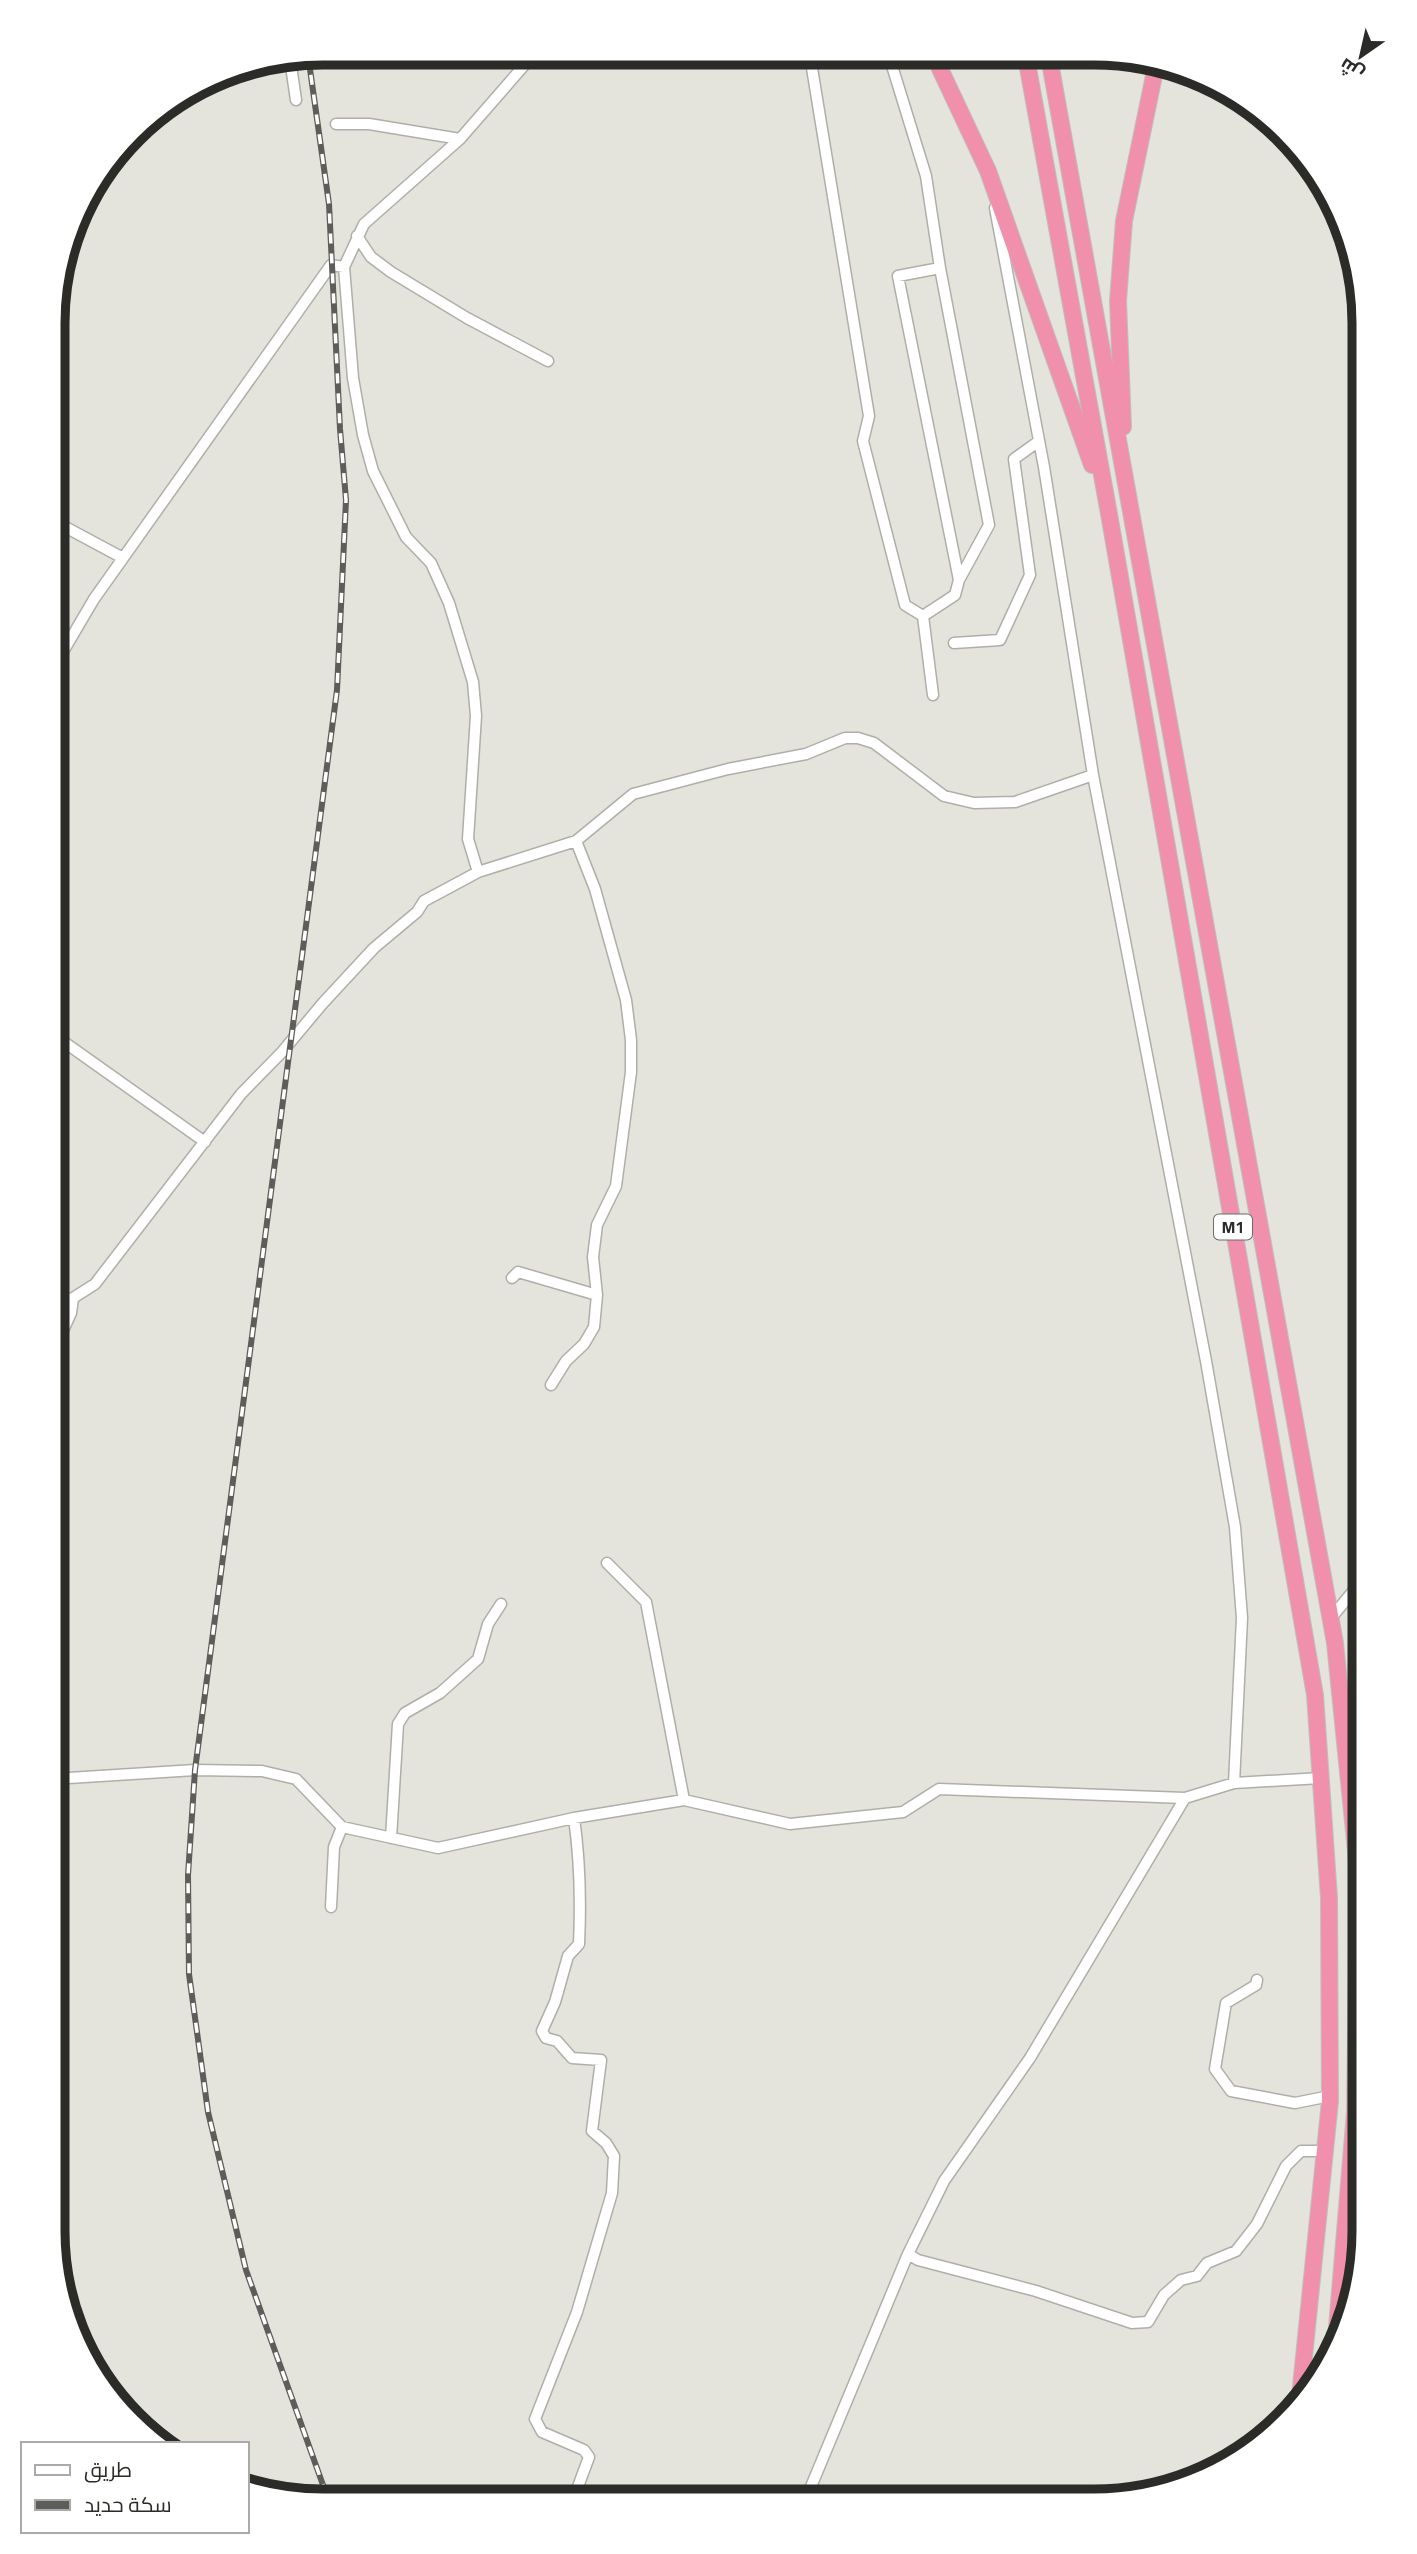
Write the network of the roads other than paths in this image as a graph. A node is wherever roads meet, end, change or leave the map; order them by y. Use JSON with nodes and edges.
{"nodes":[{"id":1,"x":524,"y":65,"type":"edge"},
{"id":2,"x":812,"y":65,"type":"edge"},
{"id":3,"x":892,"y":65,"type":"edge"},
{"id":4,"x":938,"y":65,"type":"edge"},
{"id":5,"x":1027,"y":65,"type":"edge"},
{"id":6,"x":1050,"y":65,"type":"edge"},
{"id":7,"x":291,"y":67,"type":"edge"},
{"id":8,"x":1155,"y":72,"type":"edge"},
{"id":9,"x":296,"y":100,"type":"dead end"},
{"id":10,"x":336,"y":124,"type":"dead end"},
{"id":11,"x":460,"y":139,"type":"junction"},
{"id":12,"x":988,"y":170,"type":"junction"},
{"id":13,"x":357,"y":236,"type":"junction"},
{"id":14,"x":344,"y":267,"type":"junction"},
{"id":15,"x":940,"y":268,"type":"junction"},
{"id":16,"x":548,"y":361,"type":"dead end"},
{"id":17,"x":1040,"y":441,"type":"junction"},
{"id":18,"x":1125,"y":482,"type":"junction"},
{"id":19,"x":1109,"y":514,"type":"junction"},
{"id":20,"x":65,"y":527,"type":"edge"},
{"id":21,"x":123,"y":558,"type":"junction"},
{"id":22,"x":959,"y":580,"type":"junction"},
{"id":23,"x":923,"y":615,"type":"junction"},
{"id":24,"x":954,"y":643,"type":"dead end"},
{"id":25,"x":65,"y":648,"type":"edge"},
{"id":26,"x":933,"y":695,"type":"dead end"},
{"id":27,"x":1093,"y":775,"type":"junction"},
{"id":28,"x":576,"y":841,"type":"junction"},
{"id":29,"x":478,"y":872,"type":"junction"},
{"id":30,"x":65,"y":1043,"type":"edge"},
{"id":31,"x":205,"y":1142,"type":"junction"},
{"id":32,"x":512,"y":1278,"type":"dead end"},
{"id":33,"x":597,"y":1295,"type":"junction"},
{"id":34,"x":73,"y":1298,"type":"junction"},
{"id":35,"x":65,"y":1300,"type":"edge"},
{"id":36,"x":65,"y":1326,"type":"edge"},
{"id":37,"x":551,"y":1385,"type":"dead end"},
{"id":38,"x":607,"y":1563,"type":"dead end"},
{"id":39,"x":1352,"y":1593,"type":"edge"},
{"id":40,"x":500,"y":1604,"type":"dead end"},
{"id":41,"x":1331,"y":1618,"type":"junction"},
{"id":42,"x":1352,"y":1749,"type":"edge"},
{"id":43,"x":65,"y":1778,"type":"edge"},
{"id":44,"x":1321,"y":1778,"type":"junction"},
{"id":45,"x":1234,"y":1783,"type":"junction"},
{"id":46,"x":1185,"y":1798,"type":"junction"},
{"id":47,"x":684,"y":1800,"type":"junction"},
{"id":48,"x":574,"y":1818,"type":"junction"},
{"id":49,"x":342,"y":1827,"type":"junction"},
{"id":50,"x":391,"y":1838,"type":"junction"},
{"id":51,"x":331,"y":1907,"type":"dead end"},
{"id":52,"x":1257,"y":1979,"type":"dead end"},
{"id":53,"x":1330,"y":2096,"type":"junction"},
{"id":54,"x":1325,"y":2151,"type":"junction"},
{"id":55,"x":1352,"y":2199,"type":"edge"},
{"id":56,"x":908,"y":2254,"type":"junction"},
{"id":57,"x":1345,"y":2289,"type":"edge"},
{"id":58,"x":1301,"y":2386,"type":"edge"},
{"id":59,"x":577,"y":2489,"type":"edge"},
{"id":60,"x":810,"y":2489,"type":"edge"}],
"edges":[{"from":1,"to":11,"type":"street"},
{"from":2,"to":23,"type":"street"},
{"from":3,"to":15,"type":"street"},
{"from":4,"to":12,"type":"highway"},
{"from":5,"to":19,"type":"highway","number":"M1"},
{"from":6,"to":18,"type":"highway","number":"M1"},
{"from":7,"to":9,"type":"street"},
{"from":8,"to":18,"type":"highway"},
{"from":10,"to":11,"type":"street"},
{"from":11,"to":13,"type":"street"},
{"from":12,"to":17,"type":"street"},
{"from":12,"to":19,"type":"highway"},
{"from":13,"to":14,"type":"street"},
{"from":13,"to":16,"type":"street"},
{"from":14,"to":21,"type":"street"},
{"from":14,"to":29,"type":"street"},
{"from":15,"to":22,"type":"street"},
{"from":15,"to":22,"type":"street"},
{"from":17,"to":24,"type":"street"},
{"from":17,"to":27,"type":"street"},
{"from":18,"to":41,"type":"highway","number":"M1"},
{"from":19,"to":44,"type":"highway","number":"M1"},
{"from":20,"to":21,"type":"street"},
{"from":21,"to":25,"type":"street"},
{"from":22,"to":23,"type":"street"},
{"from":23,"to":26,"type":"street"},
{"from":27,"to":28,"type":"street"},
{"from":27,"to":45,"type":"street"},
{"from":28,"to":29,"type":"street"},
{"from":28,"to":33,"type":"street"},
{"from":29,"to":31,"type":"street"},
{"from":30,"to":31,"type":"street"},
{"from":31,"to":34,"type":"street"},
{"from":32,"to":33,"type":"street"},
{"from":33,"to":37,"type":"street"},
{"from":34,"to":35,"type":"street"},
{"from":34,"to":36,"type":"street"},
{"from":38,"to":47,"type":"street"},
{"from":39,"to":41,"type":"street"},
{"from":40,"to":50,"type":"street"},
{"from":41,"to":42,"type":"highway","number":"M1"},
{"from":43,"to":49,"type":"street"},
{"from":44,"to":45,"type":"street"},
{"from":44,"to":53,"type":"highway","number":"M1"},
{"from":45,"to":46,"type":"street"},
{"from":46,"to":47,"type":"street"},
{"from":46,"to":56,"type":"street"},
{"from":47,"to":48,"type":"street"},
{"from":48,"to":50,"type":"street"},
{"from":48,"to":59,"type":"street"},
{"from":49,"to":50,"type":"street"},
{"from":49,"to":51,"type":"street"},
{"from":52,"to":53,"type":"street"},
{"from":53,"to":54,"type":"highway","number":"M1"},
{"from":54,"to":56,"type":"street"},
{"from":54,"to":58,"type":"highway","number":"M1"},
{"from":55,"to":57,"type":"highway","number":"M1"},
{"from":56,"to":60,"type":"street"}]}
